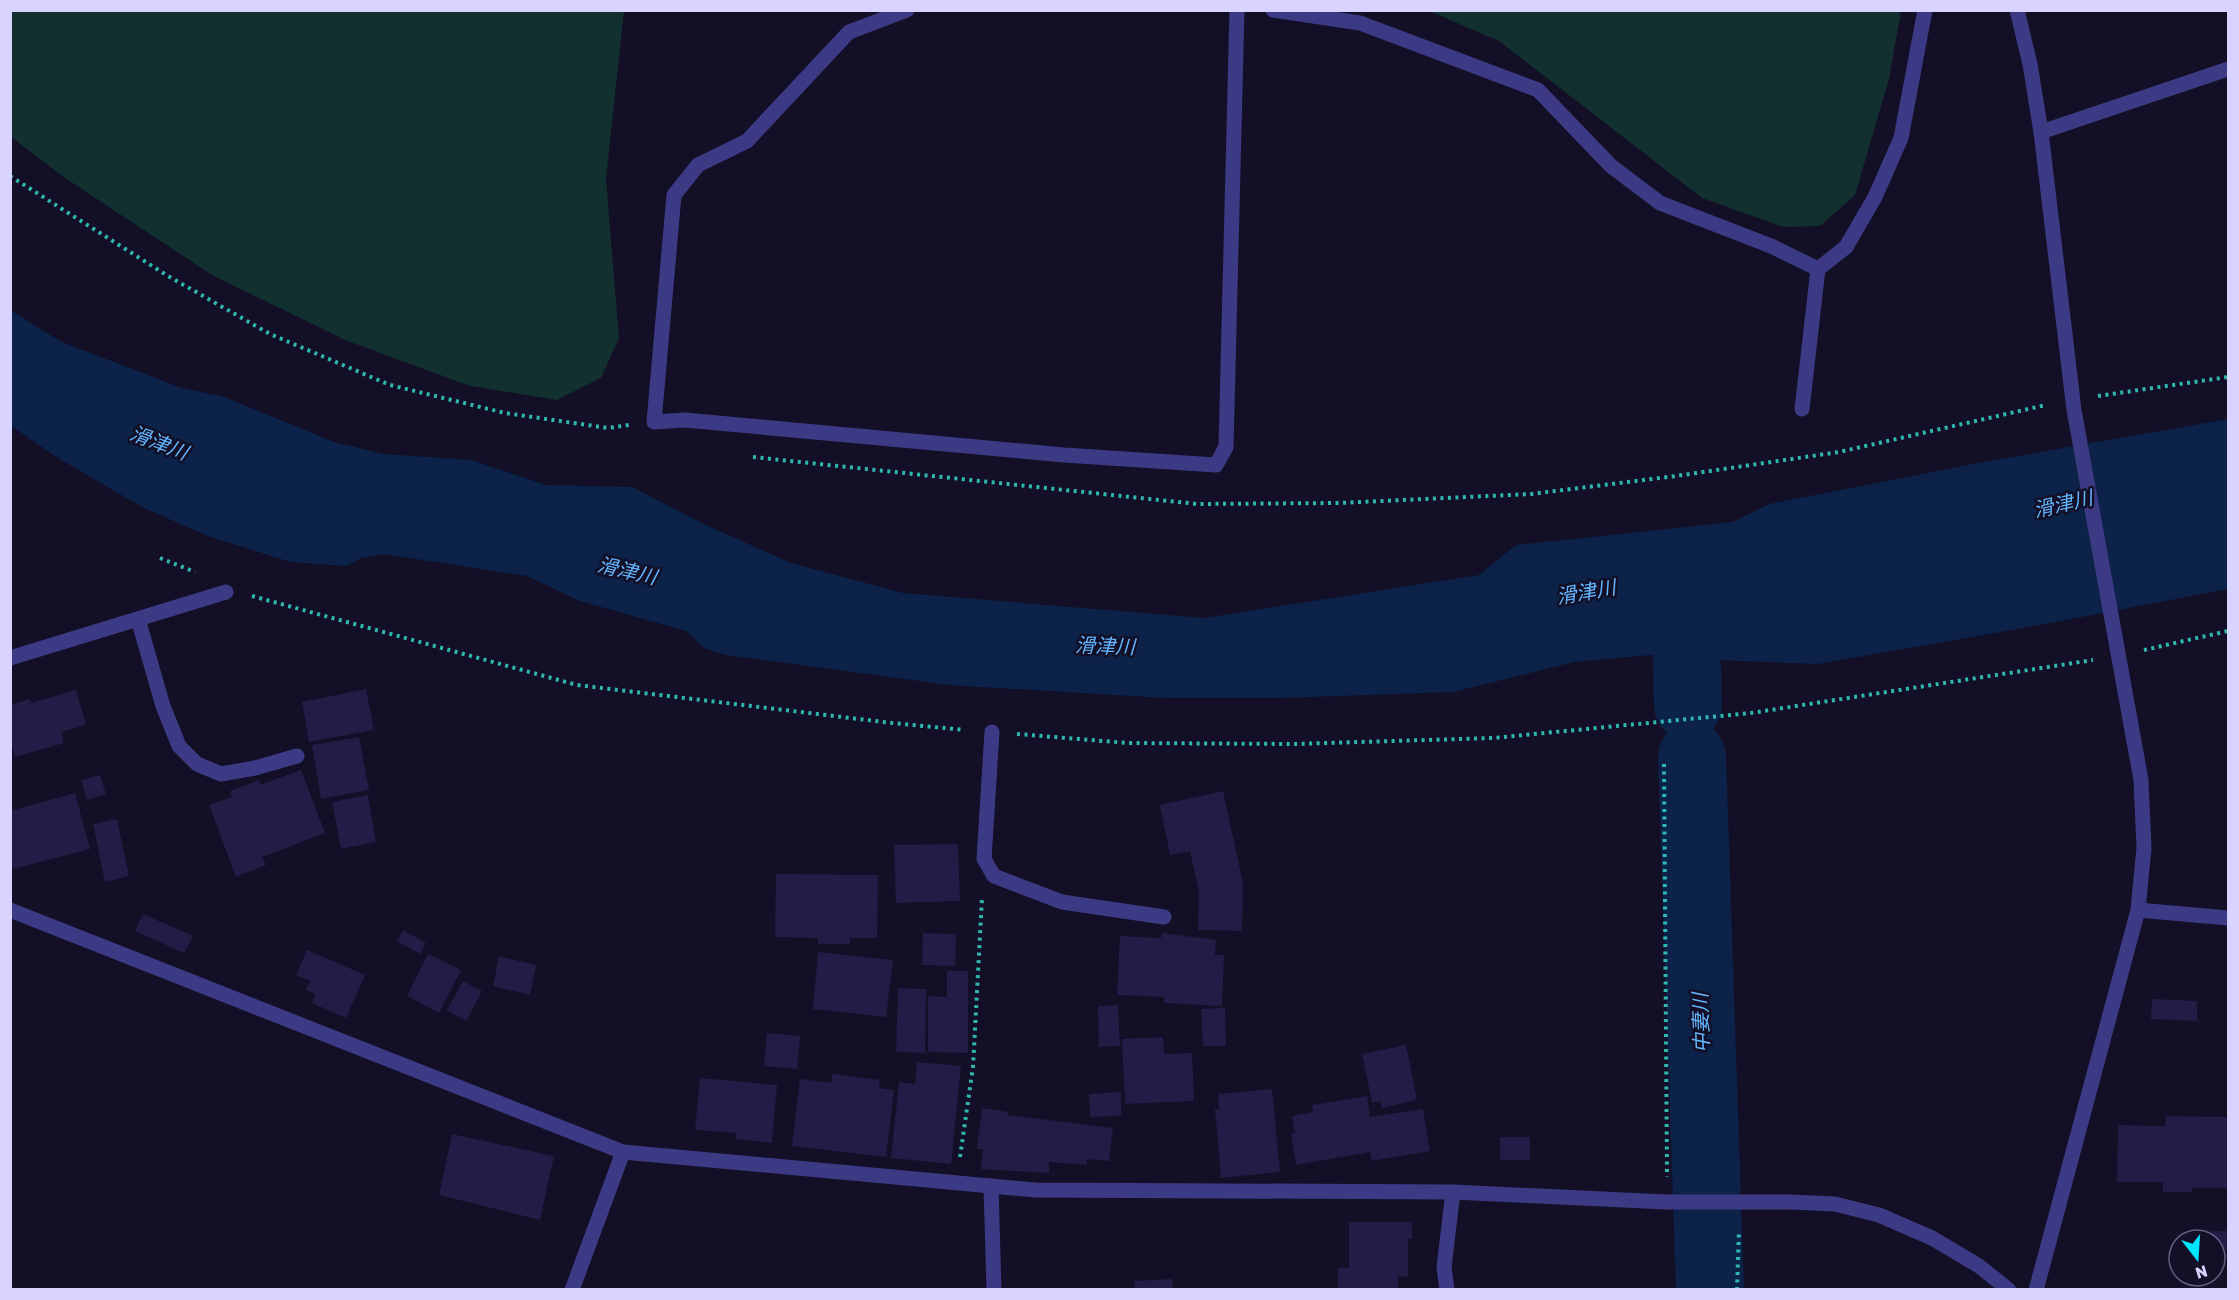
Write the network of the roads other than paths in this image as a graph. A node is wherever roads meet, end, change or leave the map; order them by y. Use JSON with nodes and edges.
{"nodes":[{"id":1,"x":907,"y":10,"type":"edge"},
{"id":2,"x":1237,"y":10,"type":"edge"},
{"id":3,"x":1273,"y":10,"type":"edge"},
{"id":4,"x":1925,"y":10,"type":"edge"},
{"id":5,"x":2017,"y":10,"type":"edge"},
{"id":6,"x":2229,"y":69,"type":"edge"},
{"id":7,"x":2041,"y":132,"type":"junction"},
{"id":8,"x":1818,"y":269,"type":"junction"},
{"id":9,"x":1802,"y":409,"type":"dead end"},
{"id":10,"x":226,"y":592,"type":"dead end"},
{"id":11,"x":138,"y":619,"type":"junction"},
{"id":12,"x":10,"y":658,"type":"edge"},
{"id":13,"x":992,"y":732,"type":"road end"},
{"id":14,"x":297,"y":756,"type":"dead end"},
{"id":15,"x":10,"y":910,"type":"edge"},
{"id":16,"x":2138,"y":910,"type":"junction"},
{"id":17,"x":1164,"y":917,"type":"dead end"},
{"id":18,"x":2229,"y":918,"type":"edge"},
{"id":19,"x":623,"y":1152,"type":"junction"},
{"id":20,"x":991,"y":1186,"type":"junction"},
{"id":21,"x":1453,"y":1192,"type":"junction"},
{"id":22,"x":572,"y":1290,"type":"edge"},
{"id":23,"x":994,"y":1290,"type":"edge"},
{"id":24,"x":1447,"y":1290,"type":"edge"},
{"id":25,"x":2009,"y":1290,"type":"edge"},
{"id":26,"x":2036,"y":1290,"type":"edge"}],
"edges":[{"from":1,"to":2,"type":"street"},
{"from":3,"to":8,"type":"street"},
{"from":4,"to":8,"type":"street"},
{"from":5,"to":7,"type":"street"},
{"from":6,"to":7,"type":"street"},
{"from":7,"to":16,"type":"street"},
{"from":8,"to":9,"type":"street"},
{"from":10,"to":11,"type":"street"},
{"from":11,"to":12,"type":"street"},
{"from":11,"to":14,"type":"street"},
{"from":13,"to":17,"type":"street"},
{"from":15,"to":19,"type":"street"},
{"from":16,"to":18,"type":"street"},
{"from":16,"to":26,"type":"street"},
{"from":19,"to":20,"type":"street"},
{"from":19,"to":22,"type":"street"},
{"from":20,"to":21,"type":"street"},
{"from":20,"to":23,"type":"street"},
{"from":21,"to":24,"type":"street"},
{"from":21,"to":25,"type":"street"}]}
